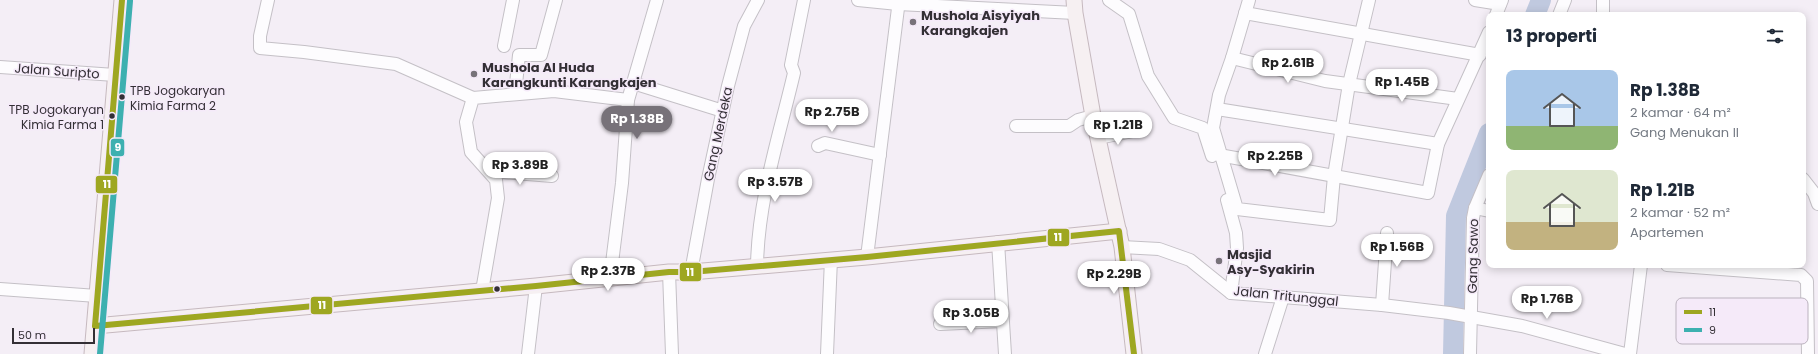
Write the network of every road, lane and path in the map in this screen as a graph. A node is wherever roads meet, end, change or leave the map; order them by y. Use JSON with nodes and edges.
{"nodes":[{"id":1,"x":119,"y":0,"type":"edge"},
{"id":2,"x":268,"y":0,"type":"edge"},
{"id":3,"x":513,"y":0,"type":"edge"},
{"id":4,"x":556,"y":0,"type":"edge"},
{"id":5,"x":658,"y":0,"type":"edge"},
{"id":6,"x":758,"y":0,"type":"edge"},
{"id":7,"x":804,"y":0,"type":"edge"},
{"id":8,"x":858,"y":0,"type":"edge"},
{"id":9,"x":1109,"y":0,"type":"edge"},
{"id":10,"x":1249,"y":0,"type":"edge"},
{"id":11,"x":1369,"y":0,"type":"edge"},
{"id":12,"x":1475,"y":0,"type":"edge"},
{"id":13,"x":1565,"y":0,"type":"edge"},
{"id":14,"x":1603,"y":0,"type":"edge"},
{"id":15,"x":898,"y":2,"type":"edge"},
{"id":16,"x":1499,"y":6,"type":"edge"},
{"id":17,"x":1074,"y":7,"type":"edge"},
{"id":18,"x":1560,"y":12,"type":"edge"},
{"id":19,"x":1602,"y":12,"type":"edge"},
{"id":20,"x":1245,"y":13,"type":"junction"},
{"id":21,"x":1361,"y":35,"type":"junction"},
{"id":22,"x":1486,"y":40,"type":"edge"},
{"id":23,"x":504,"y":46,"type":"dead end"},
{"id":24,"x":1480,"y":56,"type":"junction"},
{"id":25,"x":1232,"y":58,"type":"junction"},
{"id":26,"x":0,"y":67,"type":"edge"},
{"id":27,"x":115,"y":74,"type":"junction"},
{"id":28,"x":633,"y":84,"type":"junction"},
{"id":29,"x":1349,"y":84,"type":"junction"},
{"id":30,"x":515,"y":94,"type":"junction"},
{"id":31,"x":473,"y":98,"type":"junction"},
{"id":32,"x":1458,"y":99,"type":"junction"},
{"id":33,"x":628,"y":100,"type":"junction"},
{"id":34,"x":1217,"y":109,"type":"junction"},
{"id":35,"x":723,"y":111,"type":"junction"},
{"id":36,"x":1093,"y":116,"type":"junction"},
{"id":37,"x":1016,"y":126,"type":"dead end"},
{"id":38,"x":1342,"y":128,"type":"junction"},
{"id":39,"x":1133,"y":131,"type":"dead end"},
{"id":40,"x":1098,"y":138,"type":"junction"},
{"id":41,"x":1438,"y":144,"type":"junction"},
{"id":42,"x":818,"y":146,"type":"dead end"},
{"id":43,"x":880,"y":155,"type":"junction"},
{"id":44,"x":1219,"y":155,"type":"junction"},
{"id":45,"x":489,"y":171,"type":"junction"},
{"id":46,"x":552,"y":176,"type":"dead end"},
{"id":47,"x":1334,"y":176,"type":"junction"},
{"id":48,"x":1486,"y":181,"type":"edge"},
{"id":49,"x":1806,"y":185,"type":"edge"},
{"id":50,"x":1812,"y":196,"type":"edge"},
{"id":51,"x":1475,"y":208,"type":"junction"},
{"id":52,"x":1486,"y":210,"type":"edge"},
{"id":53,"x":1119,"y":231,"type":"junction"},
{"id":54,"x":1387,"y":233,"type":"dead end"},
{"id":55,"x":998,"y":242,"type":"junction"},
{"id":56,"x":1122,"y":247,"type":"junction"},
{"id":57,"x":867,"y":257,"type":"junction"},
{"id":58,"x":831,"y":259,"type":"junction"},
{"id":59,"x":757,"y":266,"type":"junction"},
{"id":60,"x":1641,"y":268,"type":"edge"},
{"id":61,"x":1749,"y":268,"type":"edge"},
{"id":62,"x":669,"y":272,"type":"junction"},
{"id":63,"x":691,"y":272,"type":"junction"},
{"id":64,"x":610,"y":279,"type":"junction"},
{"id":65,"x":536,"y":286,"type":"junction"},
{"id":66,"x":0,"y":289,"type":"edge"},
{"id":67,"x":482,"y":291,"type":"junction"},
{"id":68,"x":1231,"y":293,"type":"junction"},
{"id":69,"x":97,"y":296,"type":"junction"},
{"id":70,"x":1283,"y":297,"type":"junction"},
{"id":71,"x":1807,"y":298,"type":"edge"},
{"id":72,"x":1382,"y":306,"type":"junction"},
{"id":73,"x":1468,"y":316,"type":"junction"},
{"id":74,"x":1002,"y":321,"type":"junction"},
{"id":75,"x":940,"y":324,"type":"dead end"},
{"id":76,"x":95,"y":326,"type":"junction"},
{"id":77,"x":1808,"y":344,"type":"edge"},
{"id":78,"x":92,"y":354,"type":"edge"},
{"id":79,"x":528,"y":354,"type":"edge"},
{"id":80,"x":672,"y":354,"type":"edge"},
{"id":81,"x":827,"y":354,"type":"edge"},
{"id":82,"x":1005,"y":354,"type":"edge"},
{"id":83,"x":1134,"y":354,"type":"edge"},
{"id":84,"x":1265,"y":354,"type":"edge"},
{"id":85,"x":1470,"y":354,"type":"edge"},
{"id":86,"x":1625,"y":354,"type":"edge"},
{"id":87,"x":1630,"y":354,"type":"edge"},
{"id":88,"x":1808,"y":354,"type":"edge"}],
"edges":[{"from":1,"to":27,"type":"main road"},
{"from":2,"to":31,"type":"street"},
{"from":3,"to":23,"type":"street"},
{"from":4,"to":30,"type":"street"},
{"from":5,"to":28,"type":"street"},
{"from":6,"to":35,"type":"street","name":"Gang Merdeka"},
{"from":7,"to":59,"type":"street"},
{"from":8,"to":15,"type":"street"},
{"from":9,"to":68,"type":"street"},
{"from":10,"to":20,"type":"street"},
{"from":11,"to":21,"type":"street"},
{"from":12,"to":16,"type":"street"},
{"from":13,"to":18,"type":"street"},
{"from":14,"to":19,"type":"street"},
{"from":15,"to":17,"type":"street"},
{"from":15,"to":43,"type":"street"},
{"from":17,"to":36,"type":"main road"},
{"from":20,"to":21,"type":"street"},
{"from":20,"to":25,"type":"street"},
{"from":21,"to":24,"type":"street"},
{"from":21,"to":29,"type":"street"},
{"from":22,"to":24,"type":"street"},
{"from":24,"to":32,"type":"street"},
{"from":25,"to":29,"type":"street"},
{"from":25,"to":34,"type":"street"},
{"from":26,"to":27,"type":"street","name":"Jalan Suripto"},
{"from":27,"to":69,"type":"main road"},
{"from":28,"to":33,"type":"street"},
{"from":28,"to":35,"type":"street"},
{"from":29,"to":32,"type":"street"},
{"from":29,"to":38,"type":"street"},
{"from":30,"to":31,"type":"street"},
{"from":30,"to":33,"type":"street"},
{"from":31,"to":45,"type":"street"},
{"from":32,"to":41,"type":"street"},
{"from":33,"to":64,"type":"street"},
{"from":34,"to":38,"type":"street"},
{"from":34,"to":44,"type":"street"},
{"from":35,"to":63,"type":"street","name":"Gang Merdeka"},
{"from":36,"to":37,"type":"street"},
{"from":36,"to":40,"type":"main road"},
{"from":38,"to":41,"type":"street"},
{"from":38,"to":47,"type":"street"},
{"from":39,"to":40,"type":"street"},
{"from":40,"to":53,"type":"main road"},
{"from":41,"to":47,"type":"street"},
{"from":42,"to":43,"type":"street"},
{"from":43,"to":57,"type":"street"},
{"from":44,"to":47,"type":"street"},
{"from":44,"to":47,"type":"street"},
{"from":45,"to":46,"type":"street"},
{"from":45,"to":67,"type":"street"},
{"from":48,"to":51,"type":"street","name":"Gang Sawo"},
{"from":49,"to":50,"type":"street"},
{"from":51,"to":52,"type":"street"},
{"from":51,"to":73,"type":"street","name":"Gang Sawo"},
{"from":53,"to":55,"type":"main road"},
{"from":53,"to":56,"type":"main road"},
{"from":54,"to":72,"type":"street"},
{"from":55,"to":57,"type":"main road"},
{"from":55,"to":74,"type":"street"},
{"from":56,"to":68,"type":"street","name":"Jalan Tritunggal"},
{"from":56,"to":83,"type":"main road"},
{"from":57,"to":58,"type":"main road"},
{"from":58,"to":59,"type":"main road"},
{"from":58,"to":81,"type":"street"},
{"from":59,"to":63,"type":"main road"},
{"from":60,"to":87,"type":"street"},
{"from":61,"to":71,"type":"street"},
{"from":62,"to":63,"type":"main road"},
{"from":62,"to":64,"type":"main road"},
{"from":62,"to":80,"type":"street"},
{"from":64,"to":65,"type":"main road"},
{"from":65,"to":67,"type":"main road"},
{"from":65,"to":79,"type":"street"},
{"from":66,"to":69,"type":"street"},
{"from":67,"to":76,"type":"main road"},
{"from":68,"to":70,"type":"street","name":"Jalan Tritunggal"},
{"from":69,"to":76,"type":"main road"},
{"from":70,"to":72,"type":"street","name":"Jalan Tritunggal"},
{"from":70,"to":84,"type":"street"},
{"from":72,"to":73,"type":"street","name":"Jalan Tritunggal"},
{"from":73,"to":85,"type":"street","name":"Gang Sawo"},
{"from":73,"to":86,"type":"street","name":"Jalan Tritunggal"},
{"from":74,"to":75,"type":"street"},
{"from":74,"to":82,"type":"street"},
{"from":76,"to":78,"type":"main road"},
{"from":77,"to":88,"type":"street"}]}
